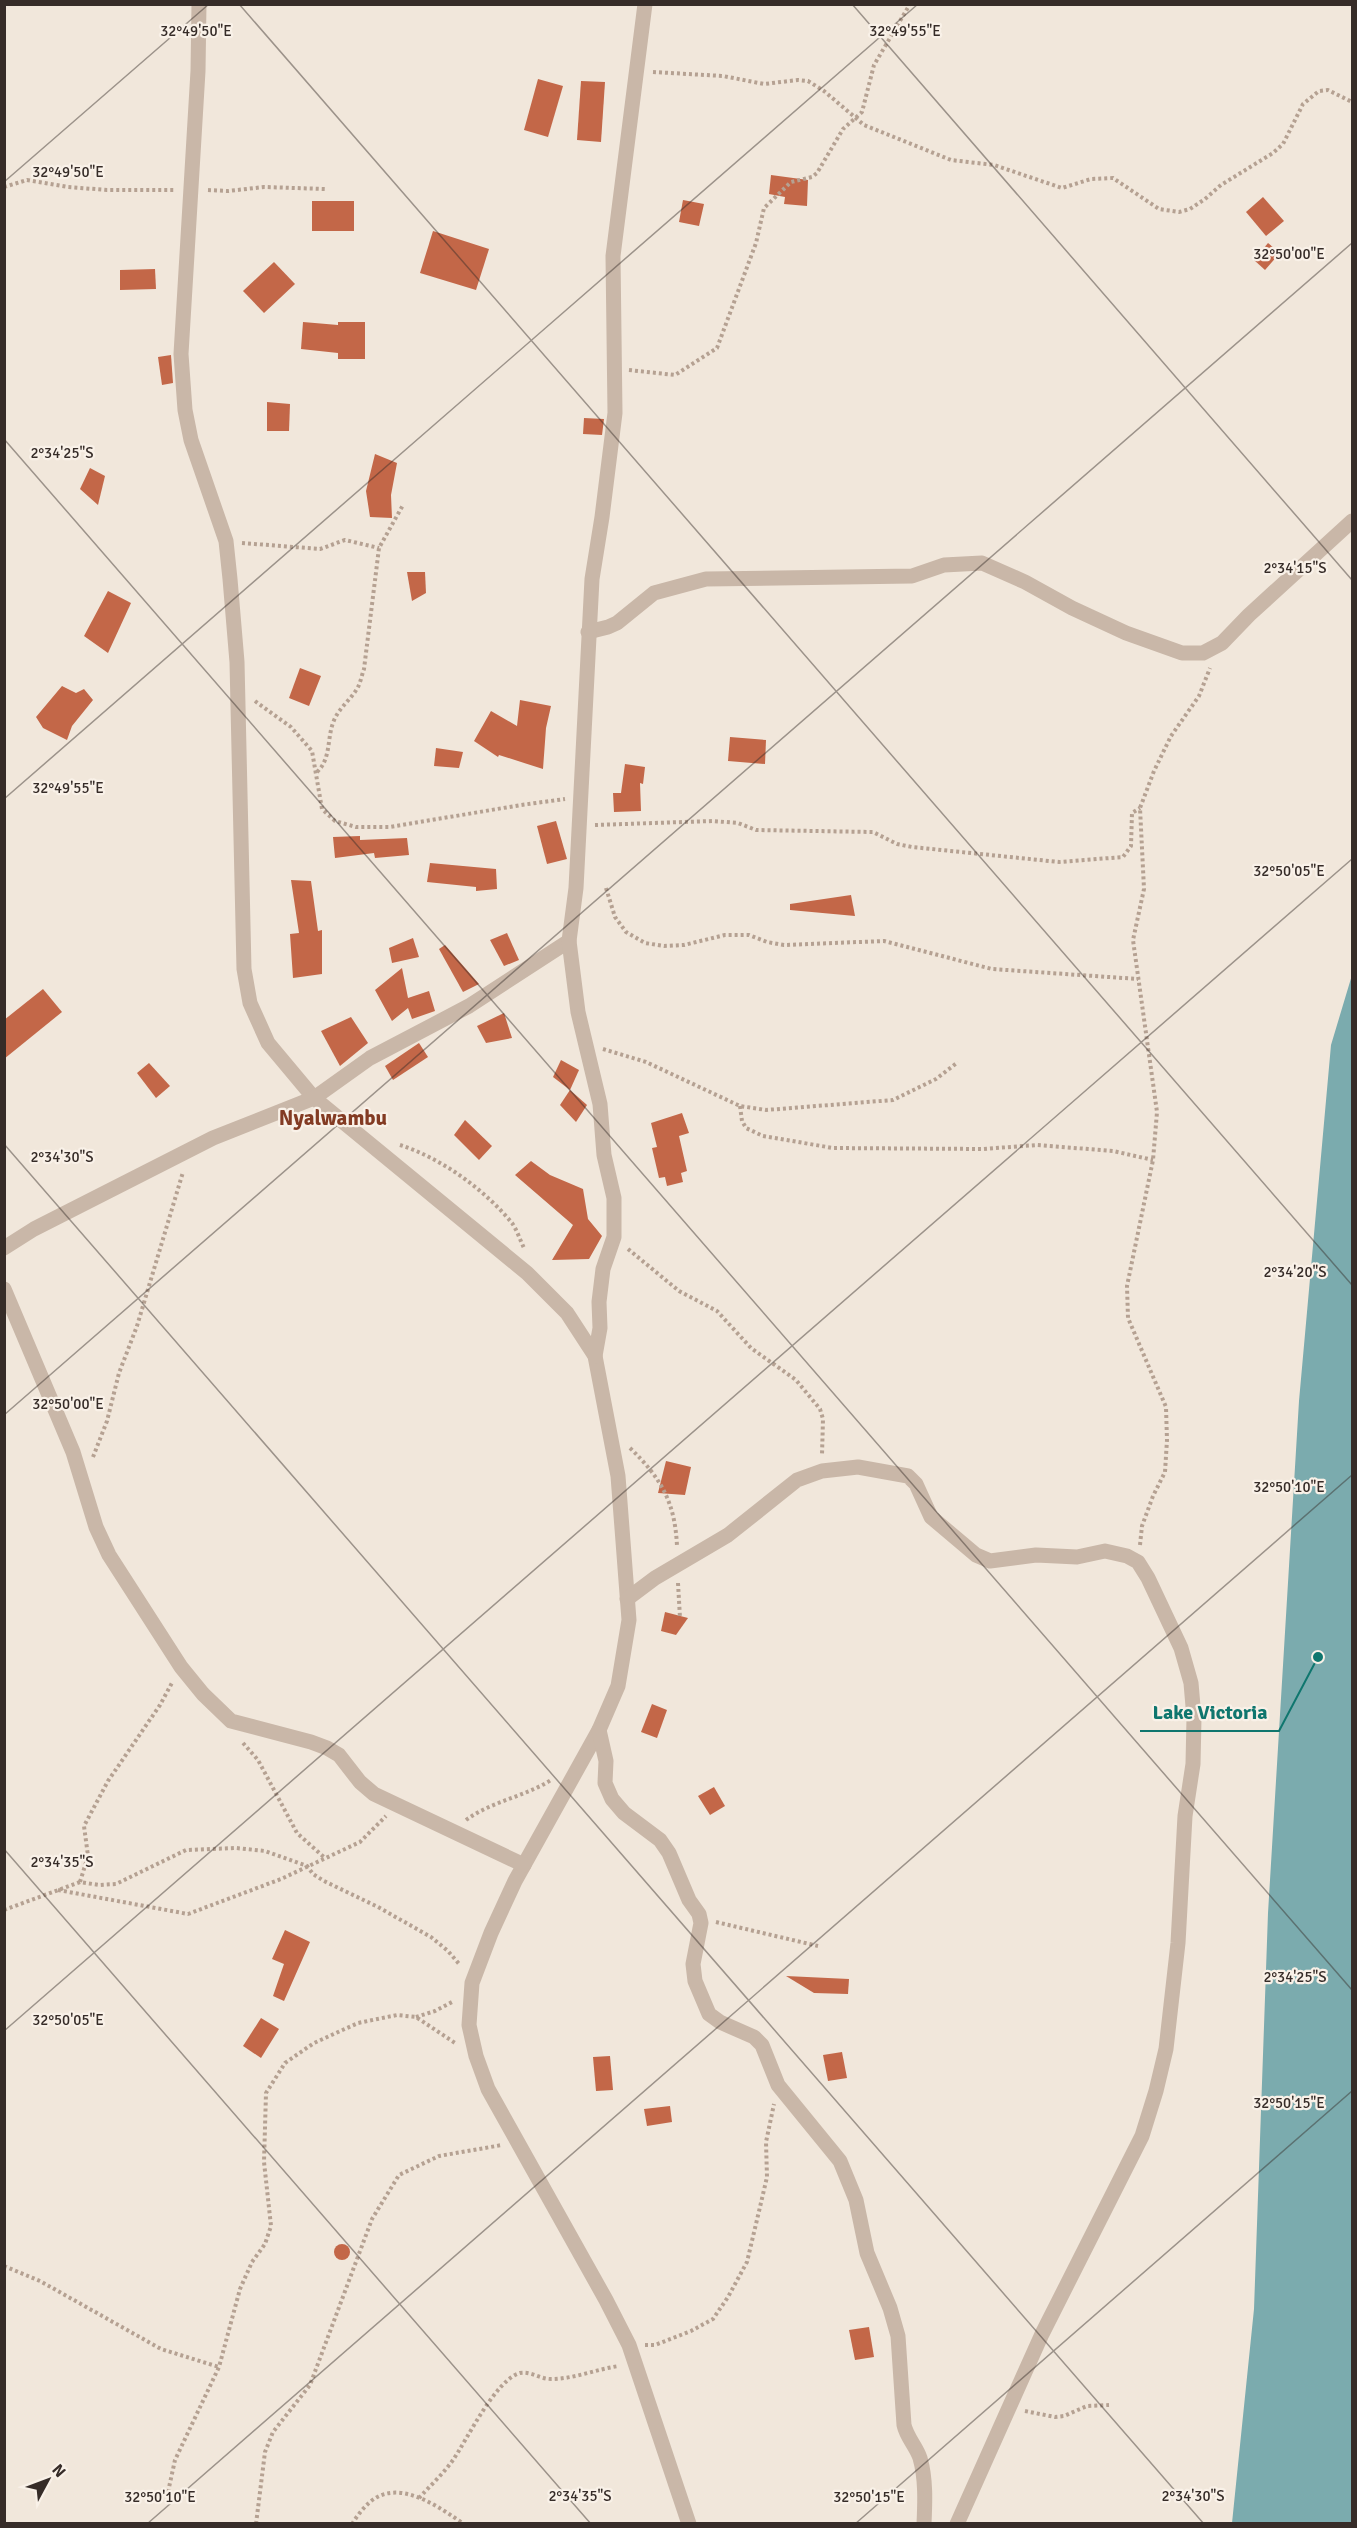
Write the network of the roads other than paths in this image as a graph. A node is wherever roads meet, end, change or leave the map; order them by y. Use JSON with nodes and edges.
{"nodes":[{"id":1,"x":199,"y":4,"type":"edge"},
{"id":2,"x":645,"y":4,"type":"edge"},
{"id":3,"x":1353,"y":521,"type":"edge"},
{"id":4,"x":588,"y":632,"type":"junction"},
{"id":5,"x":569,"y":941,"type":"junction"},
{"id":6,"x":314,"y":1098,"type":"junction"},
{"id":7,"x":4,"y":1248,"type":"edge"},
{"id":8,"x":4,"y":1290,"type":"edge"},
{"id":9,"x":595,"y":1356,"type":"junction"},
{"id":10,"x":627,"y":1599,"type":"junction"},
{"id":11,"x":599,"y":1730,"type":"junction"},
{"id":12,"x":524,"y":1865,"type":"junction"},
{"id":13,"x":688,"y":2523,"type":"edge"},
{"id":14,"x":924,"y":2523,"type":"edge"},
{"id":15,"x":957,"y":2523,"type":"edge"}],
"edges":[{"from":1,"to":6,"type":"street"},
{"from":2,"to":4,"type":"street"},
{"from":3,"to":4,"type":"street"},
{"from":4,"to":5,"type":"street"},
{"from":5,"to":6,"type":"street"},
{"from":5,"to":9,"type":"street"},
{"from":6,"to":7,"type":"street"},
{"from":6,"to":9,"type":"street"},
{"from":8,"to":12,"type":"street"},
{"from":9,"to":10,"type":"street"},
{"from":10,"to":11,"type":"street"},
{"from":10,"to":15,"type":"street"},
{"from":11,"to":12,"type":"street"},
{"from":11,"to":14,"type":"street"},
{"from":12,"to":13,"type":"street"}]}
